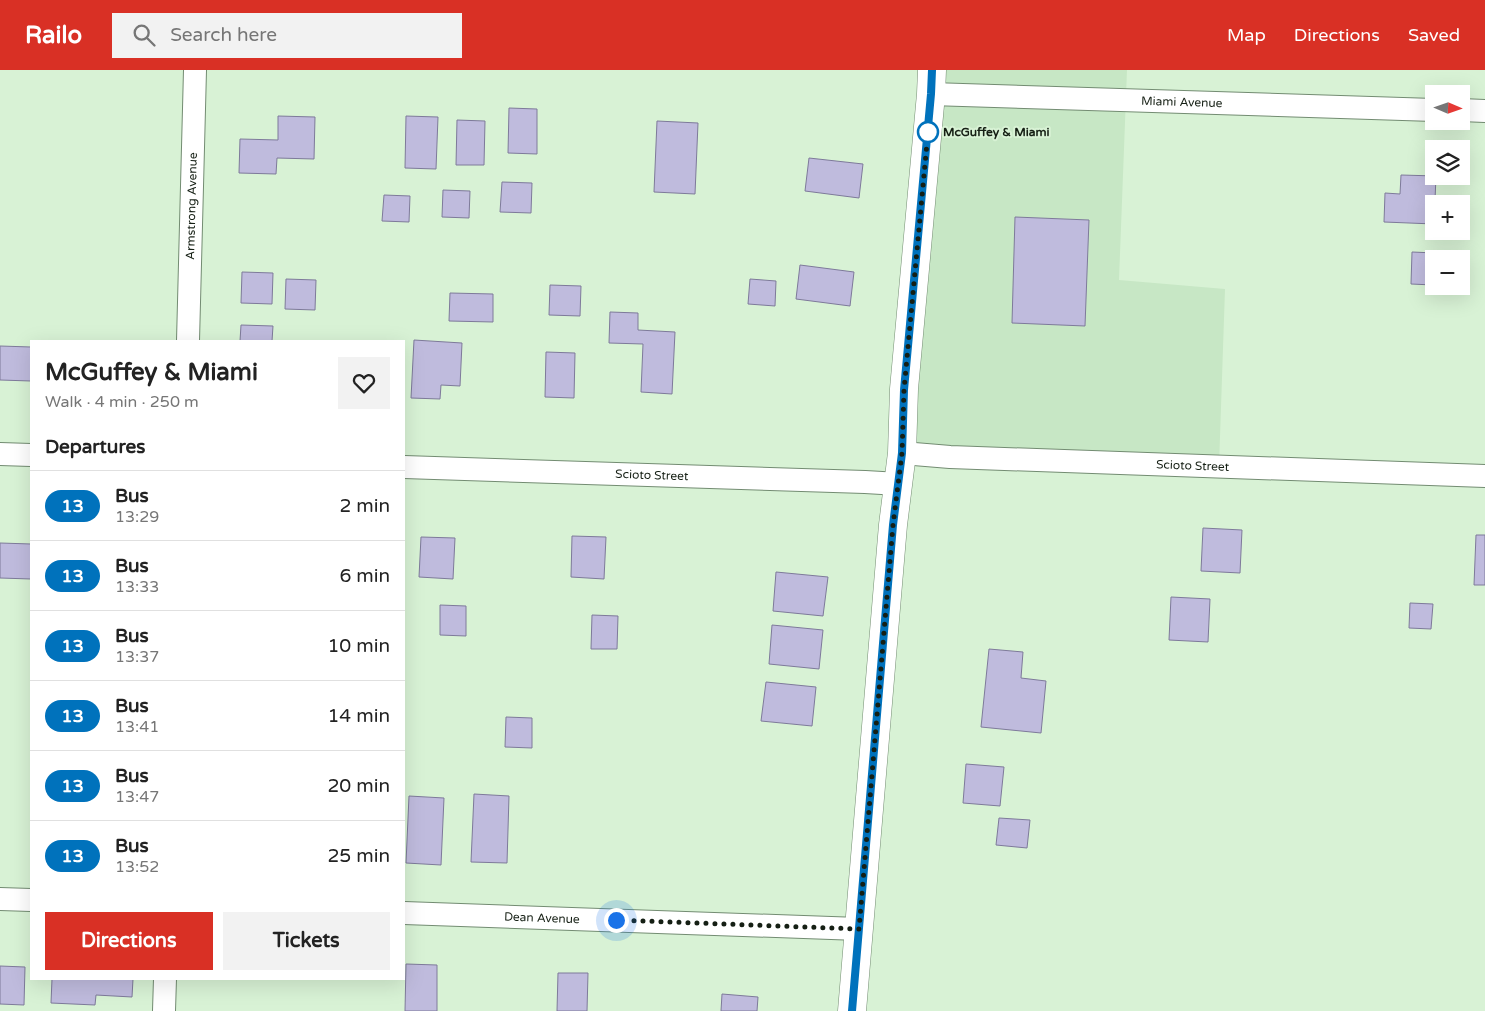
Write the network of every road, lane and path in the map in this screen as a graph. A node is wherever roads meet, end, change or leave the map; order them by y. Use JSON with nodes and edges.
{"nodes":[{"id":1,"x":195,"y":70,"type":"edge"},
{"id":2,"x":931,"y":82,"type":"edge"},
{"id":3,"x":1425,"y":109,"type":"edge"},
{"id":4,"x":1470,"y":110,"type":"edge"},
{"id":5,"x":1485,"y":111,"type":"edge"},
{"id":6,"x":188,"y":340,"type":"edge"},
{"id":7,"x":902,"y":453,"type":"junction"},
{"id":8,"x":0,"y":454,"type":"edge"},
{"id":9,"x":30,"y":455,"type":"edge"},
{"id":10,"x":405,"y":467,"type":"edge"},
{"id":11,"x":1485,"y":476,"type":"edge"},
{"id":12,"x":899,"y":484,"type":"junction"},
{"id":13,"x":0,"y":899,"type":"edge"},
{"id":14,"x":30,"y":900,"type":"edge"},
{"id":15,"x":405,"y":912,"type":"edge"},
{"id":16,"x":859,"y":929,"type":"junction"},
{"id":17,"x":165,"y":980,"type":"edge"},
{"id":18,"x":164,"y":1011,"type":"edge"},
{"id":19,"x":852,"y":1011,"type":"edge"}],
"edges":[{"from":1,"to":6,"type":"street","name":"Armstrong Avenue"},
{"from":2,"to":3,"type":"street","name":"Miami Avenue"},
{"from":2,"to":7,"type":"street"},
{"from":4,"to":5,"type":"street"},
{"from":7,"to":11,"type":"street","name":"Scioto Street"},
{"from":7,"to":12,"type":"street"},
{"from":8,"to":9,"type":"street"},
{"from":10,"to":12,"type":"street","name":"Scioto Street"},
{"from":12,"to":16,"type":"street"},
{"from":13,"to":14,"type":"street"},
{"from":15,"to":16,"type":"street","name":"Dean Avenue"},
{"from":16,"to":19,"type":"street"},
{"from":17,"to":18,"type":"street"}]}
